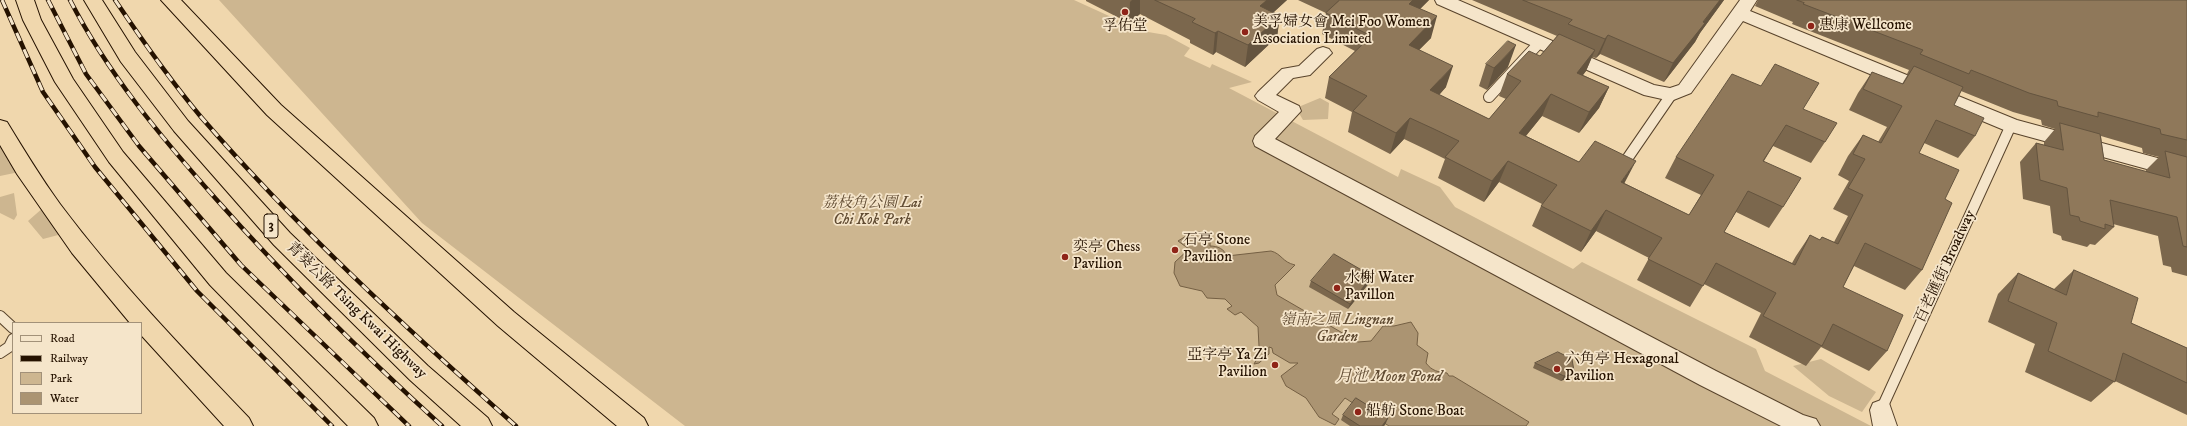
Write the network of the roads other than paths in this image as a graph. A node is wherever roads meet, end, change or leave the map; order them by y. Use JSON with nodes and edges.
{"nodes":[{"id":1,"x":24,"y":0,"type":"edge"},
{"id":2,"x":93,"y":0,"type":"edge"},
{"id":3,"x":170,"y":0,"type":"edge"},
{"id":4,"x":1443,"y":0,"type":"edge"},
{"id":5,"x":1744,"y":6,"type":"edge"},
{"id":6,"x":1540,"y":42,"type":"junction"},
{"id":7,"x":1323,"y":53,"type":"dead end"},
{"id":8,"x":1671,"y":95,"type":"junction"},
{"id":9,"x":1490,"y":97,"type":"dead end"},
{"id":10,"x":2011,"y":124,"type":"junction"},
{"id":11,"x":0,"y":127,"type":"edge"},
{"id":12,"x":1627,"y":159,"type":"edge"},
{"id":13,"x":2187,"y":173,"type":"edge"},
{"id":14,"x":0,"y":316,"type":"edge"},
{"id":15,"x":12,"y":327,"type":"edge"},
{"id":16,"x":12,"y":340,"type":"edge"},
{"id":17,"x":0,"y":353,"type":"edge"},
{"id":18,"x":1883,"y":418,"type":"edge"},
{"id":19,"x":240,"y":426,"type":"edge"},
{"id":20,"x":365,"y":426,"type":"edge"},
{"id":21,"x":478,"y":426,"type":"edge"},
{"id":22,"x":635,"y":426,"type":"edge"},
{"id":23,"x":1808,"y":426,"type":"edge"}],
"edges":[{"from":1,"to":20,"type":"highway"},
{"from":2,"to":21,"type":"highway","name":"青葵公路 Tsing Kwai Highway","number":"3"},
{"from":3,"to":22,"type":"highway"},
{"from":4,"to":6,"type":"street"},
{"from":5,"to":8,"type":"street"},
{"from":5,"to":10,"type":"street"},
{"from":6,"to":8,"type":"street"},
{"from":6,"to":9,"type":"lane"},
{"from":7,"to":23,"type":"street"},
{"from":8,"to":12,"type":"lane"},
{"from":10,"to":13,"type":"street"},
{"from":10,"to":18,"type":"lane","name":"百老匯街 Broadway"},
{"from":11,"to":19,"type":"highway"},
{"from":14,"to":15,"type":"lane"},
{"from":16,"to":17,"type":"lane"}]}
